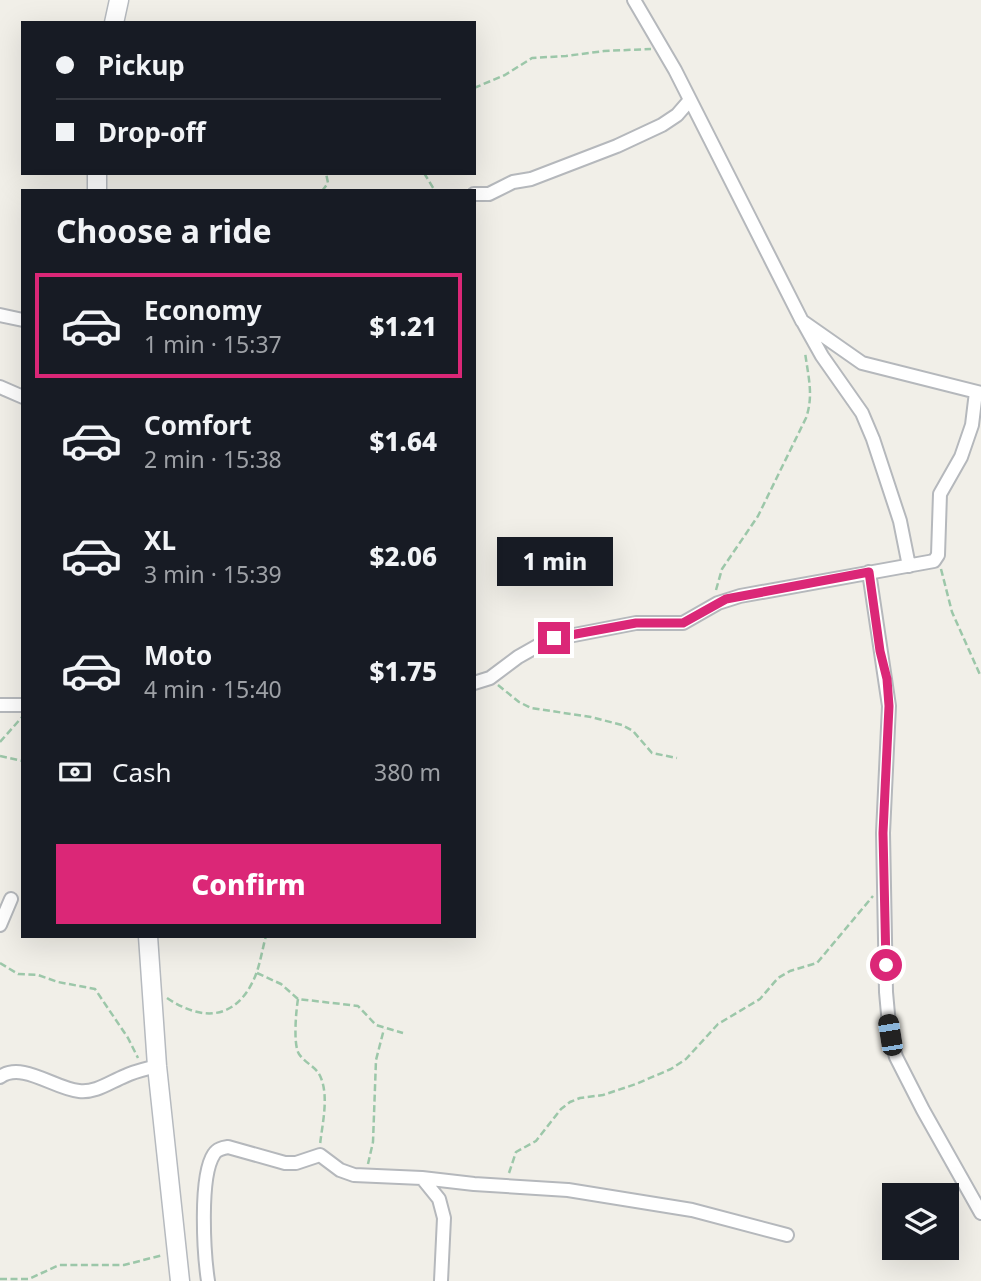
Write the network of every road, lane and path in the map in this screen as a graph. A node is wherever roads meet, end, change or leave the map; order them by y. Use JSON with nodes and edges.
{"nodes":[{"id":1,"x":119,"y":0,"type":"edge"},
{"id":2,"x":634,"y":0,"type":"edge"},
{"id":3,"x":114,"y":21,"type":"edge"},
{"id":4,"x":660,"y":44,"type":"junction"},
{"id":5,"x":476,"y":87,"type":"edge"},
{"id":6,"x":690,"y":100,"type":"junction"},
{"id":7,"x":476,"y":194,"type":"edge"},
{"id":8,"x":0,"y":315,"type":"edge"},
{"id":9,"x":21,"y":320,"type":"edge"},
{"id":10,"x":802,"y":321,"type":"junction"},
{"id":11,"x":805,"y":350,"type":"dead end"},
{"id":12,"x":0,"y":387,"type":"edge"},
{"id":13,"x":978,"y":393,"type":"edge"},
{"id":14,"x":21,"y":396,"type":"edge"},
{"id":15,"x":934,"y":560,"type":"junction"},
{"id":16,"x":911,"y":566,"type":"junction"},
{"id":17,"x":869,"y":572,"type":"junction"},
{"id":18,"x":711,"y":607,"type":"junction"},
{"id":19,"x":981,"y":677,"type":"edge"},
{"id":20,"x":490,"y":678,"type":"junction"},
{"id":21,"x":476,"y":682,"type":"edge"},
{"id":22,"x":0,"y":705,"type":"edge"},
{"id":23,"x":21,"y":705,"type":"edge"},
{"id":24,"x":21,"y":718,"type":"edge"},
{"id":25,"x":0,"y":742,"type":"edge"},
{"id":26,"x":0,"y":756,"type":"edge"},
{"id":27,"x":677,"y":758,"type":"dead end"},
{"id":28,"x":21,"y":761,"type":"edge"},
{"id":29,"x":885,"y":883,"type":"junction"},
{"id":30,"x":11,"y":899,"type":"edge"},
{"id":31,"x":0,"y":925,"type":"edge"},
{"id":32,"x":148,"y":938,"type":"edge"},
{"id":33,"x":265,"y":938,"type":"edge"},
{"id":34,"x":0,"y":963,"type":"edge"},
{"id":35,"x":256,"y":973,"type":"junction"},
{"id":36,"x":151,"y":988,"type":"junction"},
{"id":37,"x":298,"y":999,"type":"junction"},
{"id":38,"x":384,"y":1029,"type":"junction"},
{"id":39,"x":403,"y":1033,"type":"dead end"},
{"id":40,"x":150,"y":1068,"type":"junction"},
{"id":41,"x":0,"y":1076,"type":"edge"},
{"id":42,"x":320,"y":1155,"type":"junction"},
{"id":43,"x":361,"y":1175,"type":"junction"},
{"id":44,"x":422,"y":1178,"type":"junction"},
{"id":45,"x":508,"y":1186,"type":"junction"},
{"id":46,"x":981,"y":1213,"type":"edge"},
{"id":47,"x":787,"y":1235,"type":"dead end"},
{"id":48,"x":176,"y":1250,"type":"junction"},
{"id":49,"x":0,"y":1279,"type":"edge"},
{"id":50,"x":180,"y":1281,"type":"edge"},
{"id":51,"x":208,"y":1281,"type":"edge"},
{"id":52,"x":441,"y":1281,"type":"edge"}],
"edges":[{"from":1,"to":3,"type":"main road"},
{"from":2,"to":4,"type":"street"},
{"from":4,"to":5,"type":"path"},
{"from":4,"to":6,"type":"street"},
{"from":6,"to":7,"type":"street"},
{"from":6,"to":10,"type":"street"},
{"from":8,"to":9,"type":"street"},
{"from":10,"to":13,"type":"street"},
{"from":10,"to":16,"type":"street"},
{"from":11,"to":18,"type":"path"},
{"from":12,"to":14,"type":"street"},
{"from":13,"to":15,"type":"street"},
{"from":15,"to":16,"type":"street"},
{"from":15,"to":19,"type":"path"},
{"from":16,"to":17,"type":"street"},
{"from":17,"to":18,"type":"street"},
{"from":17,"to":29,"type":"street"},
{"from":18,"to":20,"type":"street"},
{"from":20,"to":21,"type":"street"},
{"from":20,"to":27,"type":"path"},
{"from":22,"to":23,"type":"street"},
{"from":24,"to":25,"type":"path"},
{"from":26,"to":28,"type":"path"},
{"from":29,"to":45,"type":"path"},
{"from":29,"to":46,"type":"street"},
{"from":30,"to":31,"type":"street"},
{"from":32,"to":36,"type":"main road"},
{"from":33,"to":35,"type":"path"},
{"from":34,"to":40,"type":"path"},
{"from":35,"to":36,"type":"path"},
{"from":35,"to":37,"type":"path"},
{"from":36,"to":40,"type":"main road"},
{"from":37,"to":38,"type":"path"},
{"from":37,"to":42,"type":"path"},
{"from":38,"to":39,"type":"path"},
{"from":38,"to":43,"type":"path"},
{"from":40,"to":41,"type":"street"},
{"from":40,"to":48,"type":"main road"},
{"from":42,"to":43,"type":"street"},
{"from":42,"to":51,"type":"street"},
{"from":43,"to":44,"type":"street"},
{"from":44,"to":45,"type":"street"},
{"from":44,"to":52,"type":"street"},
{"from":45,"to":47,"type":"street"},
{"from":48,"to":49,"type":"path"},
{"from":48,"to":50,"type":"main road"}]}
